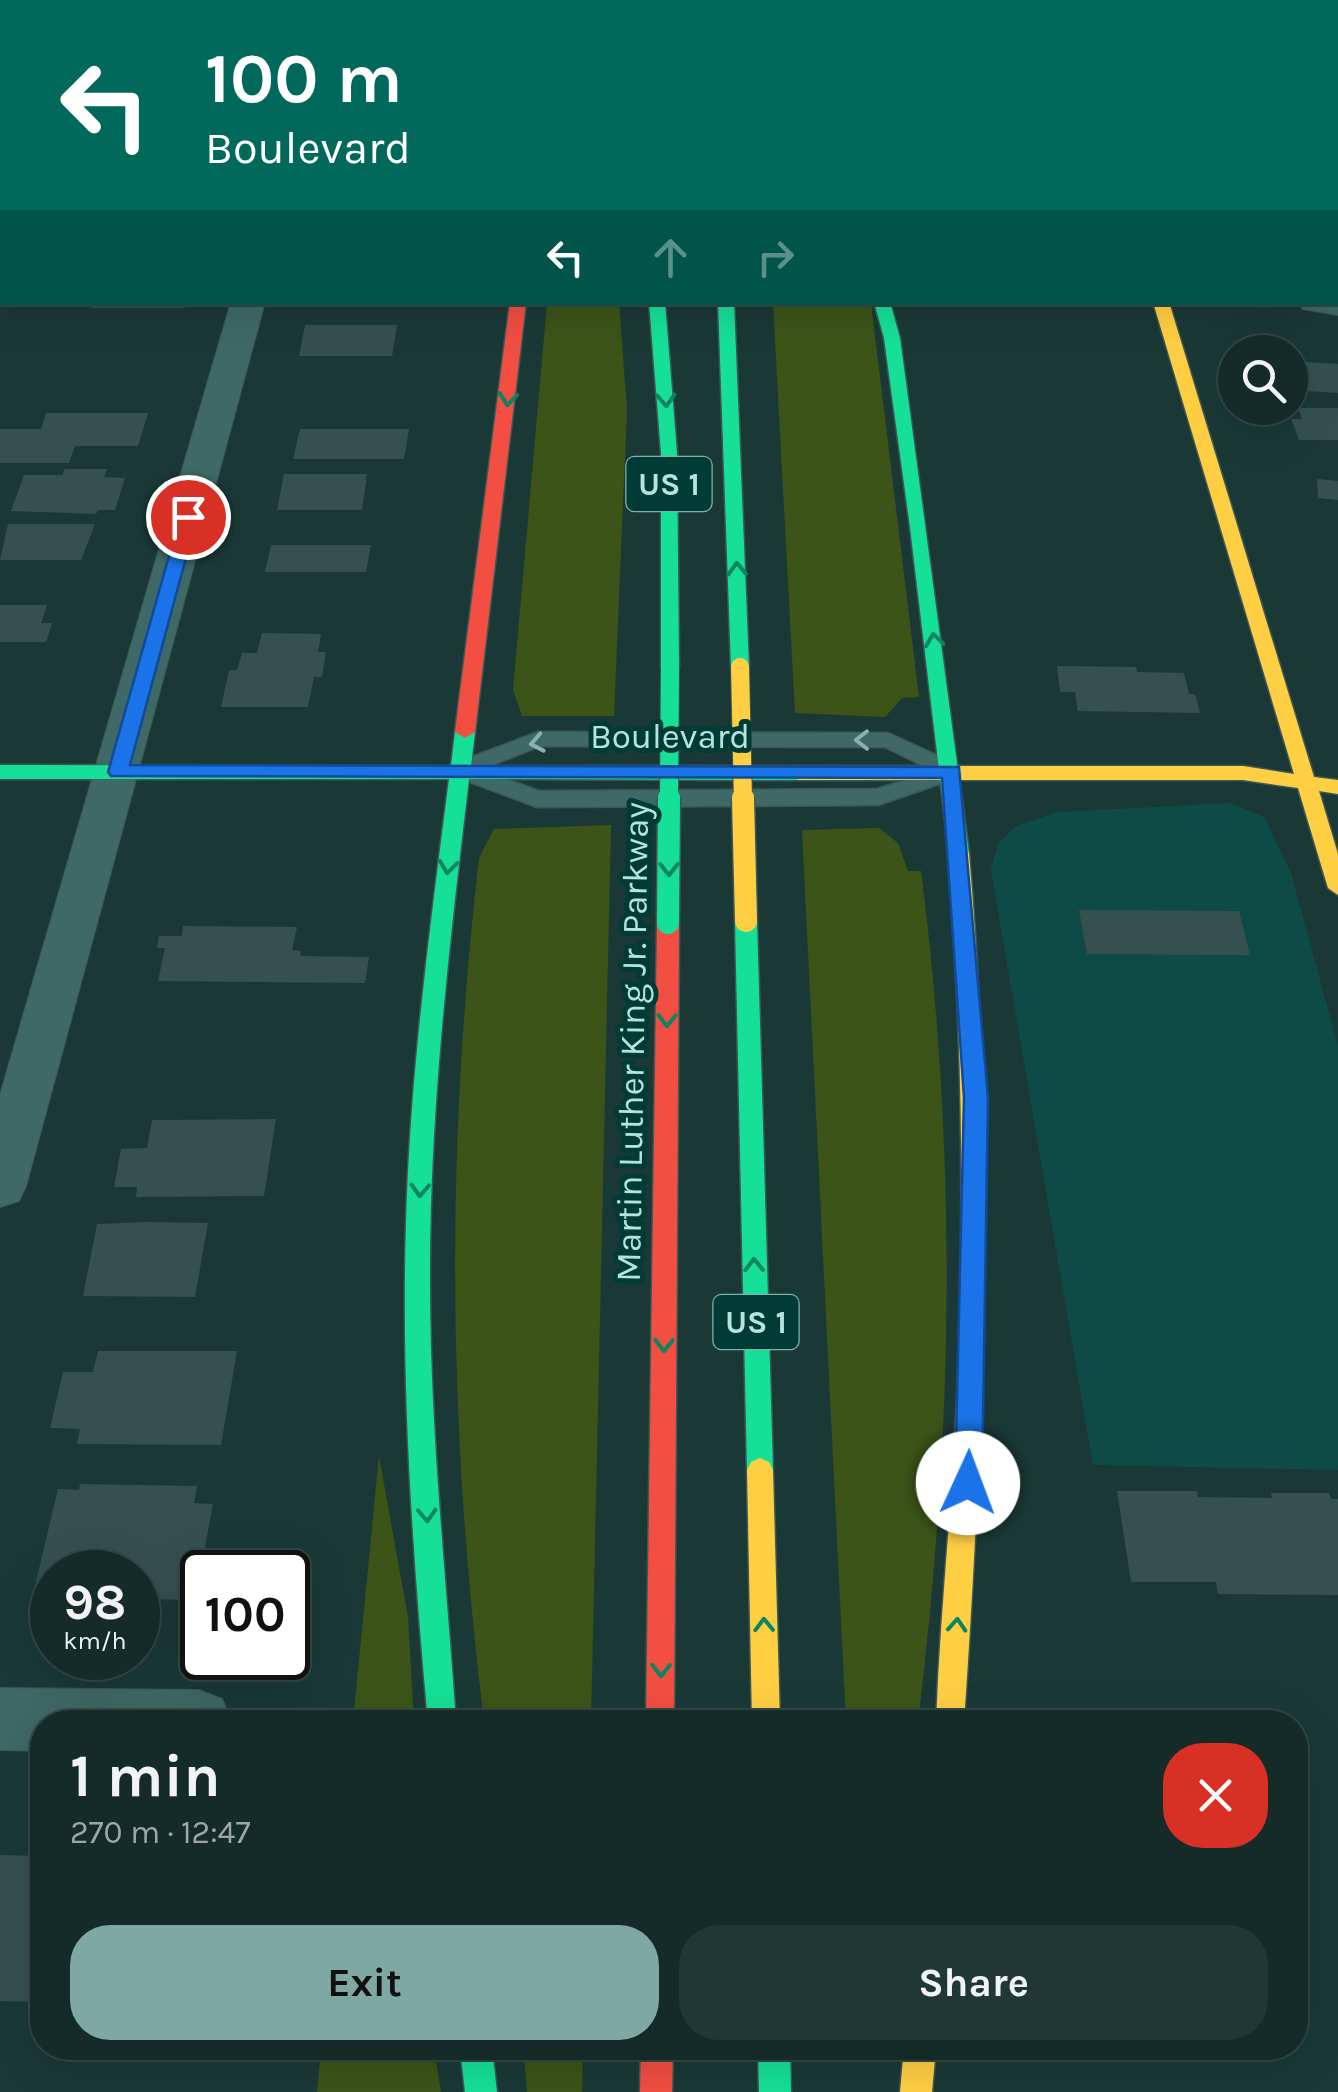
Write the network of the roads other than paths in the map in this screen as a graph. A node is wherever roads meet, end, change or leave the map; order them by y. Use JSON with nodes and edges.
{"nodes":[{"id":1,"x":247,"y":305,"type":"edge"},
{"id":2,"x":518,"y":305,"type":"edge"},
{"id":3,"x":657,"y":305,"type":"edge"},
{"id":4,"x":726,"y":305,"type":"edge"},
{"id":5,"x":883,"y":305,"type":"edge"},
{"id":6,"x":1162,"y":305,"type":"edge"},
{"id":7,"x":460,"y":770,"type":"junction"},
{"id":8,"x":0,"y":772,"type":"edge"},
{"id":9,"x":118,"y":772,"type":"junction"},
{"id":10,"x":952,"y":772,"type":"junction"},
{"id":11,"x":1304,"y":781,"type":"junction"},
{"id":12,"x":1338,"y":787,"type":"edge"},
{"id":13,"x":1338,"y":888,"type":"edge"},
{"id":14,"x":0,"y":1186,"type":"edge"},
{"id":15,"x":441,"y":1710,"type":"edge"},
{"id":16,"x":660,"y":1710,"type":"edge"},
{"id":17,"x":766,"y":1710,"type":"edge"},
{"id":18,"x":951,"y":1710,"type":"edge"},
{"id":19,"x":0,"y":1719,"type":"edge"},
{"id":20,"x":30,"y":1719,"type":"edge"},
{"id":21,"x":477,"y":2060,"type":"edge"},
{"id":22,"x":657,"y":2060,"type":"edge"},
{"id":23,"x":775,"y":2060,"type":"edge"},
{"id":24,"x":919,"y":2060,"type":"edge"},
{"id":25,"x":481,"y":2092,"type":"edge"},
{"id":26,"x":656,"y":2092,"type":"edge"},
{"id":27,"x":776,"y":2092,"type":"edge"},
{"id":28,"x":916,"y":2092,"type":"edge"}],
"edges":[{"from":1,"to":9,"type":"street"},
{"from":2,"to":7,"type":"main road","one_way":true},
{"from":3,"to":16,"type":"main road","name":"Martin Luther King Jr. Parkway","number":"US 1","one_way":true,"bridge":true},
{"from":17,"to":4,"type":"main road","number":"US 1","one_way":true,"bridge":true},
{"from":10,"to":5,"type":"main road","one_way":true},
{"from":6,"to":11,"type":"main road"},
{"from":7,"to":9,"type":"main road","name":"Boulevard"},
{"from":7,"to":10,"type":"main road","name":"Boulevard"},
{"from":7,"to":15,"type":"main road","one_way":true},
{"from":8,"to":9,"type":"main road","name":"Boulevard"},
{"from":9,"to":14,"type":"street"},
{"from":10,"to":11,"type":"main road","name":"Boulevard"},
{"from":18,"to":10,"type":"main road","one_way":true},
{"from":11,"to":12,"type":"main road","name":"Boulevard"},
{"from":11,"to":13,"type":"main road"},
{"from":19,"to":20,"type":"street"},
{"from":21,"to":25,"type":"main road"},
{"from":22,"to":26,"type":"main road"},
{"from":23,"to":27,"type":"main road"},
{"from":24,"to":28,"type":"main road"}]}
